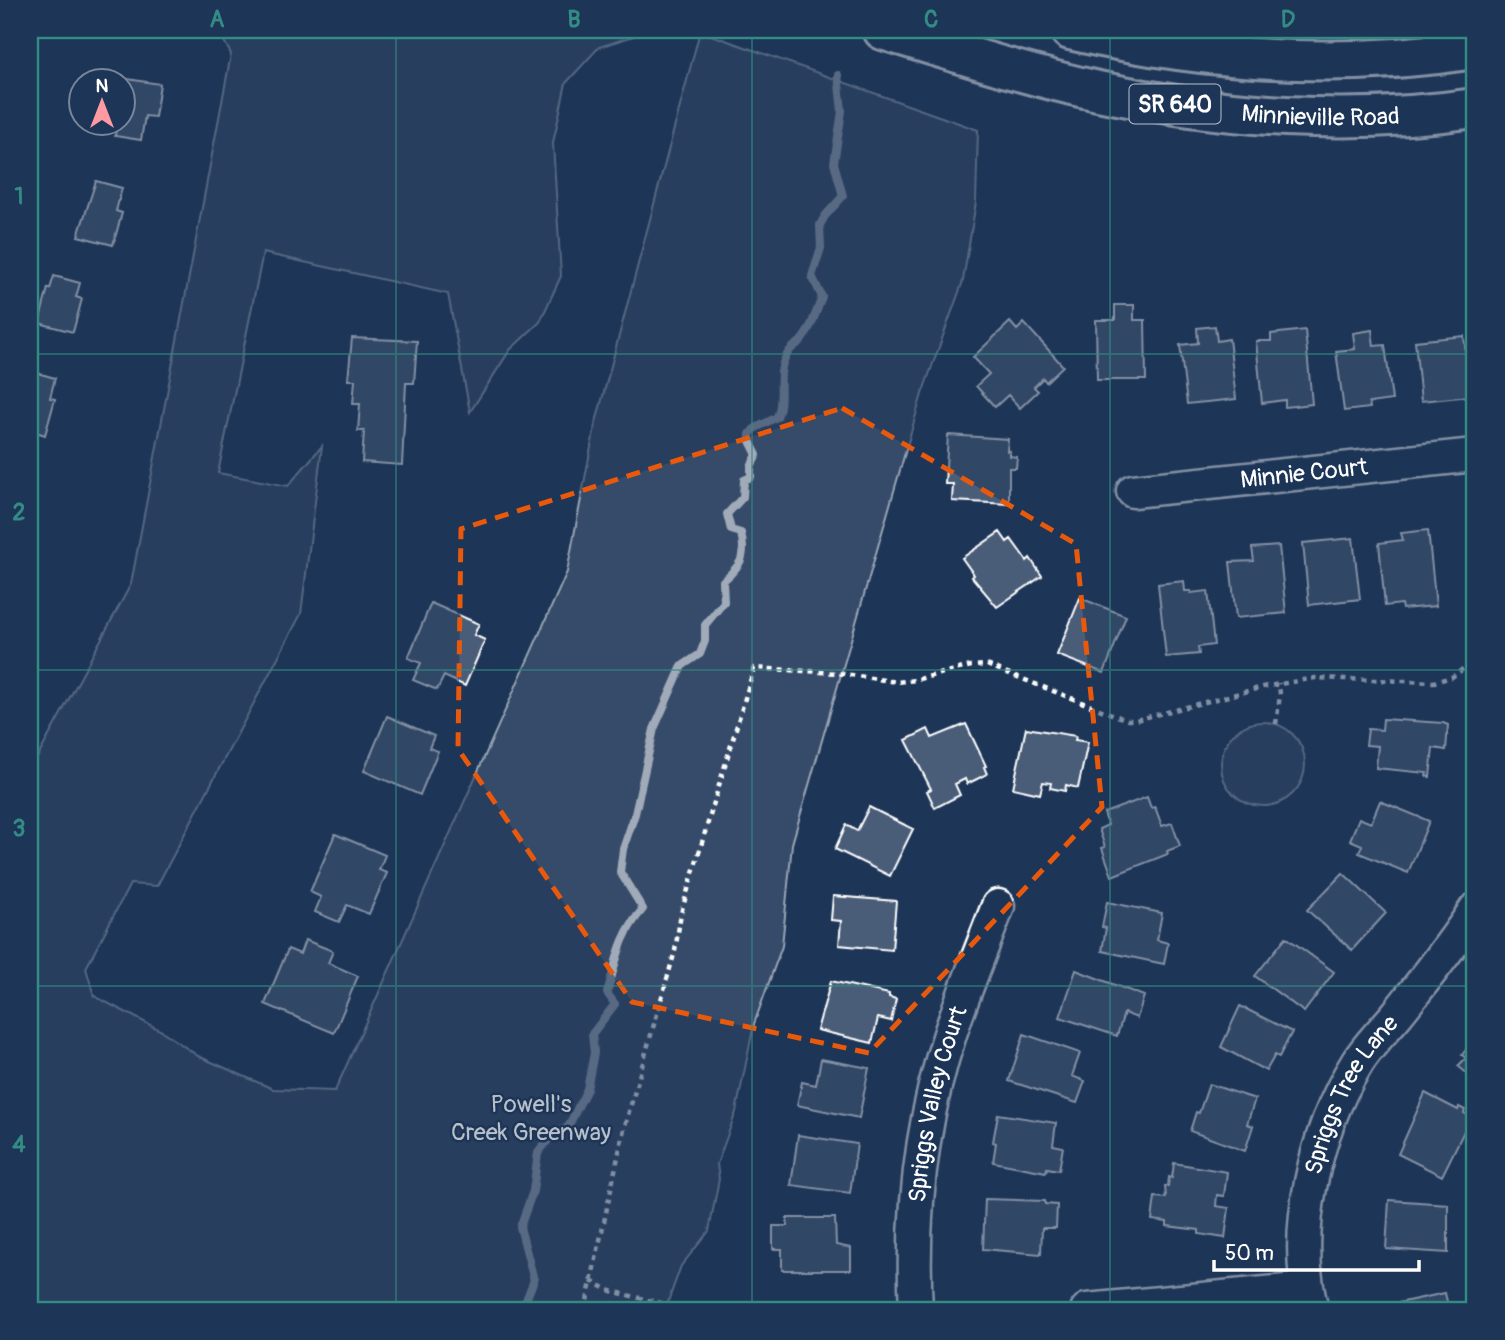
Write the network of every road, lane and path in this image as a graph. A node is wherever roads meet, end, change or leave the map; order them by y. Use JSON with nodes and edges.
{"nodes":[{"id":1,"x":883,"y":30,"type":"edge"},
{"id":2,"x":1070,"y":30,"type":"edge"},
{"id":3,"x":1475,"y":49,"type":"edge"},
{"id":4,"x":1475,"y":108,"type":"edge"},
{"id":5,"x":1475,"y":455,"type":"edge"},
{"id":6,"x":1133,"y":491,"type":"dead end"},
{"id":7,"x":1475,"y":660,"type":"edge"},
{"id":8,"x":1279,"y":683,"type":"junction"},
{"id":9,"x":1276,"y":724,"type":"dead end"},
{"id":10,"x":998,"y":906,"type":"dead end"},
{"id":11,"x":1475,"y":910,"type":"edge"},
{"id":12,"x":591,"y":1281,"type":"junction"},
{"id":13,"x":1309,"y":1299,"type":"edge"},
{"id":14,"x":585,"y":1310,"type":"edge"},
{"id":15,"x":689,"y":1310,"type":"edge"},
{"id":16,"x":916,"y":1310,"type":"edge"},
{"id":17,"x":1087,"y":1310,"type":"edge"}],
"edges":[{"from":1,"to":4,"type":"main road","name":"Minnieville Road","number":"SR 640"},
{"from":2,"to":3,"type":"main road","name":"Minnieville Road","number":"SR 640"},
{"from":5,"to":6,"type":"street","name":"Minnie Court"},
{"from":7,"to":8,"type":"path"},
{"from":8,"to":9,"type":"path"},
{"from":8,"to":12,"type":"path"},
{"from":10,"to":16,"type":"street","name":"Spriggs Valley Court"},
{"from":11,"to":13,"type":"street","name":"Spriggs Tree Lane"},
{"from":12,"to":14,"type":"path"},
{"from":12,"to":15,"type":"path"},
{"from":13,"to":17,"type":"street"}]}
